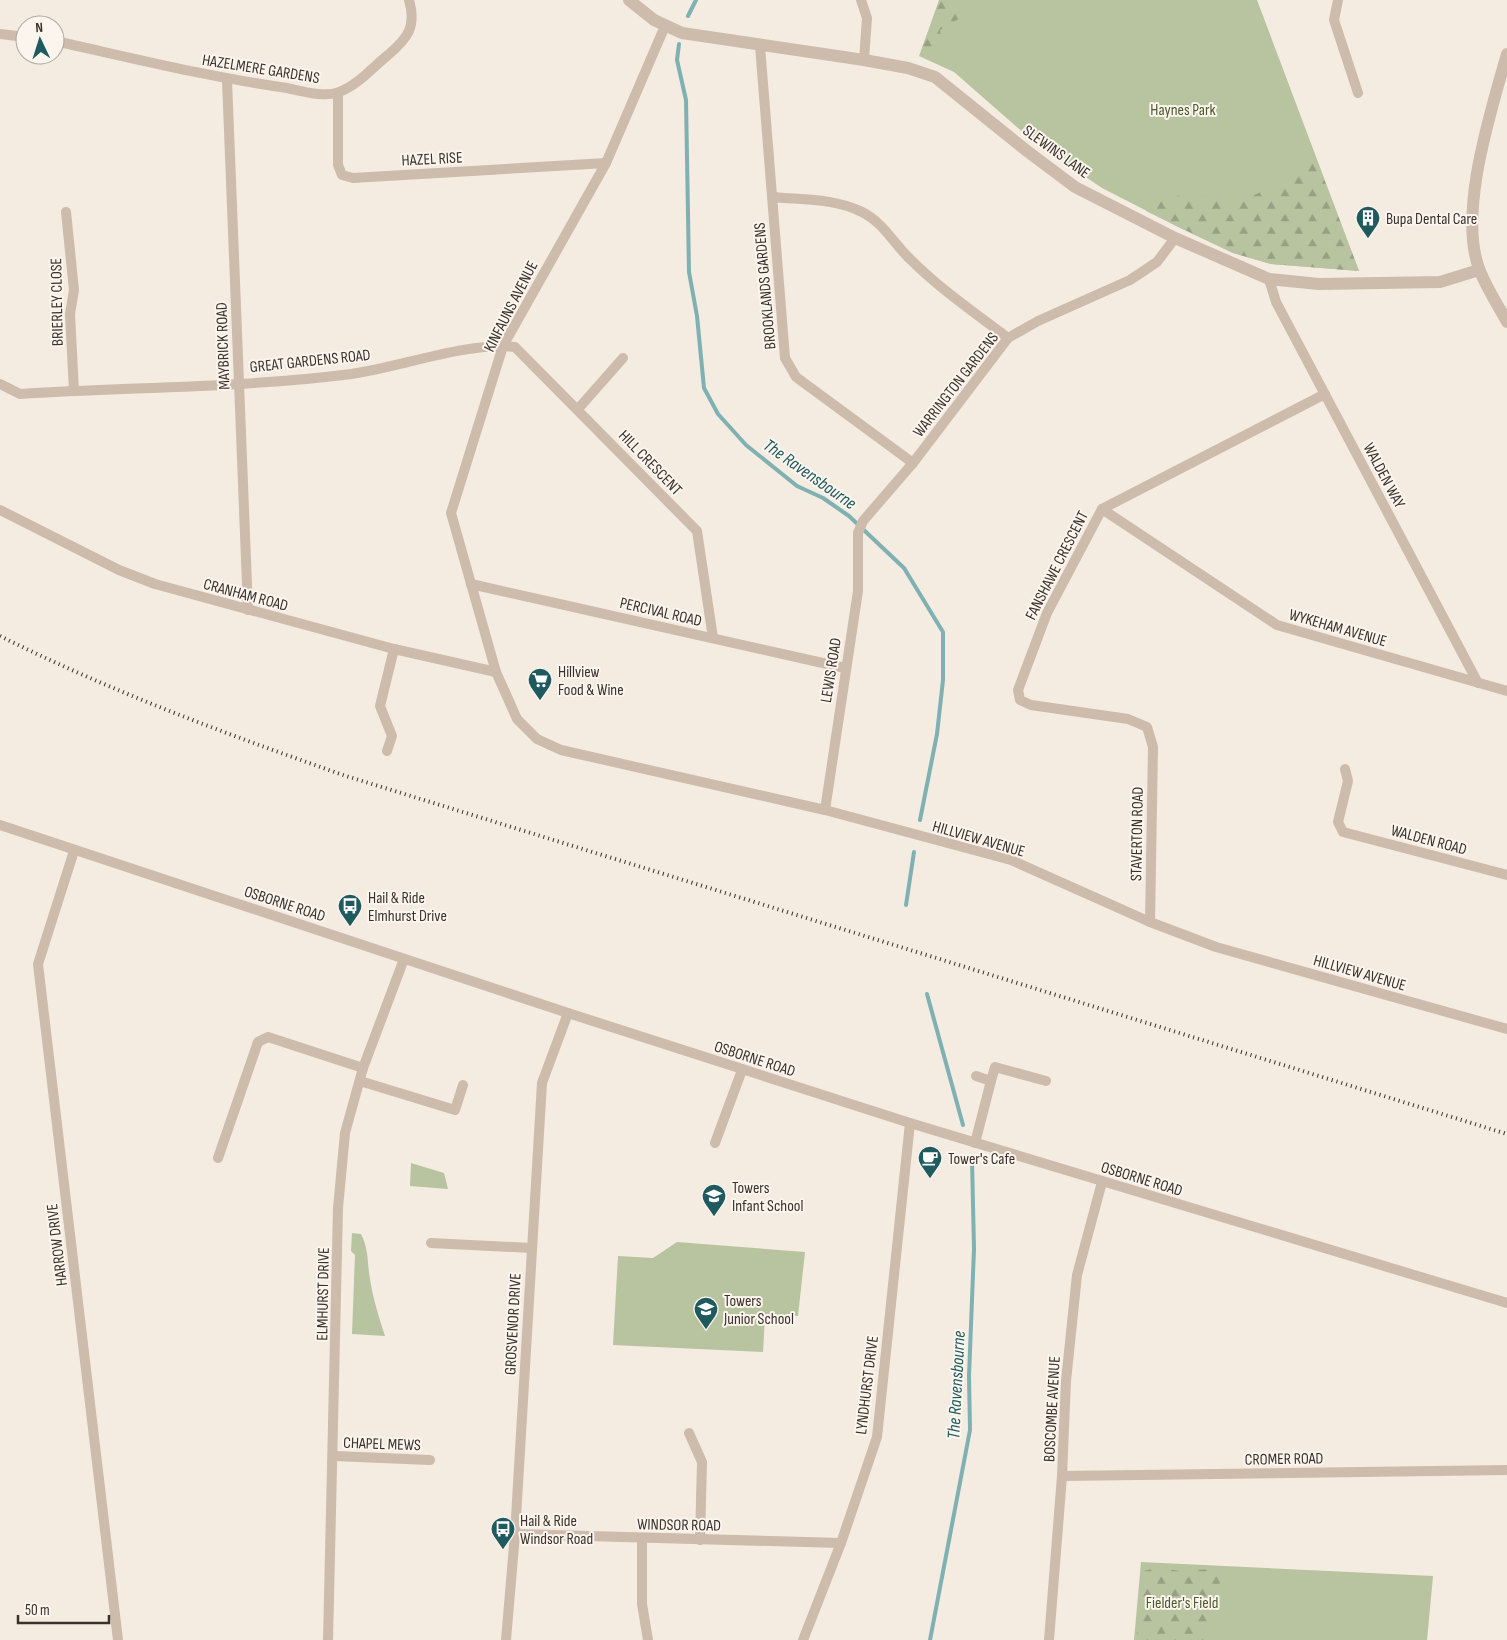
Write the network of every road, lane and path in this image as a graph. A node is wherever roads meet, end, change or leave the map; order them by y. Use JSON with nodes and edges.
{"nodes":[{"id":1,"x":410,"y":0,"type":"edge"},
{"id":2,"x":629,"y":0,"type":"edge"},
{"id":3,"x":861,"y":0,"type":"edge"},
{"id":4,"x":1338,"y":0,"type":"edge"},
{"id":5,"x":665,"y":26,"type":"junction"},
{"id":6,"x":0,"y":34,"type":"edge"},
{"id":7,"x":15,"y":36,"type":"edge"},
{"id":8,"x":65,"y":43,"type":"edge"},
{"id":9,"x":760,"y":46,"type":"junction"},
{"id":10,"x":1507,"y":54,"type":"edge"},
{"id":11,"x":864,"y":60,"type":"junction"},
{"id":12,"x":227,"y":80,"type":"junction"},
{"id":13,"x":338,"y":93,"type":"junction"},
{"id":14,"x":1358,"y":93,"type":"dead end"},
{"id":15,"x":606,"y":163,"type":"junction"},
{"id":16,"x":772,"y":197,"type":"junction"},
{"id":17,"x":66,"y":212,"type":"dead end"},
{"id":18,"x":1175,"y":238,"type":"junction"},
{"id":19,"x":1479,"y":270,"type":"junction"},
{"id":20,"x":1269,"y":279,"type":"junction"},
{"id":21,"x":1507,"y":322,"type":"edge"},
{"id":22,"x":1008,"y":338,"type":"junction"},
{"id":23,"x":503,"y":346,"type":"junction"},
{"id":24,"x":623,"y":358,"type":"dead end"},
{"id":25,"x":238,"y":383,"type":"junction"},
{"id":26,"x":0,"y":384,"type":"edge"},
{"id":27,"x":74,"y":390,"type":"junction"},
{"id":28,"x":1325,"y":394,"type":"junction"},
{"id":29,"x":578,"y":409,"type":"junction"},
{"id":30,"x":913,"y":463,"type":"junction"},
{"id":31,"x":1102,"y":509,"type":"junction"},
{"id":32,"x":0,"y":510,"type":"edge"},
{"id":33,"x":858,"y":533,"type":"joint"},
{"id":34,"x":471,"y":584,"type":"junction"},
{"id":35,"x":248,"y":610,"type":"junction"},
{"id":36,"x":712,"y":638,"type":"junction"},
{"id":37,"x":394,"y":649,"type":"junction"},
{"id":38,"x":845,"y":668,"type":"junction"},
{"id":39,"x":496,"y":672,"type":"junction"},
{"id":40,"x":1478,"y":683,"type":"junction"},
{"id":41,"x":1507,"y":691,"type":"edge"},
{"id":42,"x":1153,"y":747,"type":"joint"},
{"id":43,"x":387,"y":751,"type":"dead end"},
{"id":44,"x":1345,"y":769,"type":"dead end"},
{"id":45,"x":824,"y":810,"type":"junction"},
{"id":46,"x":0,"y":825,"type":"edge"},
{"id":47,"x":74,"y":851,"type":"junction"},
{"id":48,"x":1507,"y":875,"type":"edge"},
{"id":49,"x":1150,"y":922,"type":"junction"},
{"id":50,"x":404,"y":959,"type":"junction"},
{"id":51,"x":568,"y":1013,"type":"junction"},
{"id":52,"x":1507,"y":1029,"type":"edge"},
{"id":53,"x":363,"y":1068,"type":"junction"},
{"id":54,"x":742,"y":1070,"type":"junction"},
{"id":55,"x":976,"y":1076,"type":"dead end"},
{"id":56,"x":360,"y":1081,"type":"junction"},
{"id":57,"x":991,"y":1081,"type":"junction"},
{"id":58,"x":1046,"y":1081,"type":"dead end"},
{"id":59,"x":463,"y":1085,"type":"dead end"},
{"id":60,"x":910,"y":1123,"type":"junction"},
{"id":61,"x":715,"y":1143,"type":"dead end"},
{"id":62,"x":975,"y":1143,"type":"junction"},
{"id":63,"x":218,"y":1158,"type":"dead end"},
{"id":64,"x":1102,"y":1182,"type":"junction"},
{"id":65,"x":431,"y":1243,"type":"dead end"},
{"id":66,"x":531,"y":1248,"type":"junction"},
{"id":67,"x":1507,"y":1303,"type":"edge"},
{"id":68,"x":689,"y":1433,"type":"dead end"},
{"id":69,"x":334,"y":1456,"type":"junction"},
{"id":70,"x":430,"y":1460,"type":"dead end"},
{"id":71,"x":1507,"y":1470,"type":"edge"},
{"id":72,"x":1062,"y":1476,"type":"junction"},
{"id":73,"x":515,"y":1534,"type":"junction"},
{"id":74,"x":642,"y":1538,"type":"junction"},
{"id":75,"x":700,"y":1540,"type":"junction"},
{"id":76,"x":841,"y":1543,"type":"junction"},
{"id":77,"x":118,"y":1640,"type":"edge"},
{"id":78,"x":328,"y":1640,"type":"edge"},
{"id":79,"x":506,"y":1640,"type":"edge"},
{"id":80,"x":648,"y":1640,"type":"edge"},
{"id":81,"x":803,"y":1640,"type":"edge"},
{"id":82,"x":1049,"y":1640,"type":"edge"}],
"edges":[{"from":1,"to":13,"type":"street","name":"HAZELMERE GARDENS"},
{"from":2,"to":5,"type":"street","name":"SLEWINS LANE"},
{"from":3,"to":11,"type":"street"},
{"from":4,"to":14,"type":"street"},
{"from":5,"to":9,"type":"street","name":"SLEWINS LANE"},
{"from":5,"to":15,"type":"street","name":"KINFAUNS AVENUE"},
{"from":6,"to":7,"type":"street"},
{"from":8,"to":12,"type":"street","name":"HAZELMERE GARDENS"},
{"from":9,"to":11,"type":"street","name":"SLEWINS LANE"},
{"from":9,"to":16,"type":"street","name":"BROOKLANDS GARDENS"},
{"from":10,"to":19,"type":"street"},
{"from":11,"to":18,"type":"street","name":"SLEWINS LANE"},
{"from":12,"to":13,"type":"street","name":"HAZELMERE GARDENS"},
{"from":12,"to":25,"type":"street","name":"MAYBRICK ROAD"},
{"from":13,"to":15,"type":"street","name":"HAZEL RISE"},
{"from":15,"to":23,"type":"street","name":"KINFAUNS AVENUE"},
{"from":16,"to":22,"type":"street"},
{"from":16,"to":30,"type":"street","name":"BROOKLANDS GARDENS"},
{"from":17,"to":27,"type":"street","name":"BRIERLEY CLOSE"},
{"from":18,"to":20,"type":"street","name":"SLEWINS LANE"},
{"from":18,"to":22,"type":"street","name":"WARRINGTON GARDENS"},
{"from":19,"to":20,"type":"street","name":"SLEWINS LANE"},
{"from":19,"to":21,"type":"street"},
{"from":20,"to":28,"type":"street","name":"WALDEN WAY"},
{"from":22,"to":30,"type":"street","name":"WARRINGTON GARDENS"},
{"from":23,"to":25,"type":"street","name":"GREAT GARDENS ROAD"},
{"from":23,"to":29,"type":"street","name":"HILL CRESCENT"},
{"from":23,"to":34,"type":"street","name":"KINFAUNS AVENUE"},
{"from":24,"to":29,"type":"street"},
{"from":25,"to":27,"type":"street","name":"GREAT GARDENS ROAD"},
{"from":25,"to":35,"type":"street","name":"MAYBRICK ROAD"},
{"from":26,"to":27,"type":"street","name":"GREAT GARDENS ROAD"},
{"from":28,"to":31,"type":"street","name":"FANSHAWE CRESCENT"},
{"from":28,"to":40,"type":"street","name":"WALDEN WAY"},
{"from":29,"to":36,"type":"street","name":"HILL CRESCENT"},
{"from":30,"to":33,"type":"street","name":"WARRINGTON GARDENS"},
{"from":31,"to":40,"type":"street","name":"WYKEHAM AVENUE"},
{"from":31,"to":42,"type":"street","name":"FANSHAWE CRESCENT"},
{"from":32,"to":35,"type":"street","name":"CRANHAM ROAD"},
{"from":33,"to":38,"type":"street","name":"LEWIS ROAD"},
{"from":34,"to":36,"type":"street","name":"PERCIVAL ROAD"},
{"from":34,"to":39,"type":"street","name":"KINFAUNS AVENUE"},
{"from":35,"to":37,"type":"street","name":"CRANHAM ROAD"},
{"from":36,"to":38,"type":"street","name":"PERCIVAL ROAD"},
{"from":37,"to":39,"type":"street","name":"CRANHAM ROAD"},
{"from":37,"to":43,"type":"street"},
{"from":38,"to":45,"type":"street","name":"LEWIS ROAD"},
{"from":39,"to":45,"type":"street","name":"HILLVIEW AVENUE"},
{"from":40,"to":41,"type":"street","name":"WYKEHAM AVENUE"},
{"from":42,"to":49,"type":"street","name":"STAVERTON ROAD"},
{"from":44,"to":48,"type":"street","name":"WALDEN ROAD"},
{"from":45,"to":49,"type":"street","name":"HILLVIEW AVENUE"},
{"from":46,"to":47,"type":"street","name":"OSBORNE ROAD"},
{"from":47,"to":50,"type":"street","name":"OSBORNE ROAD"},
{"from":47,"to":77,"type":"street","name":"HARROW DRIVE"},
{"from":49,"to":52,"type":"street","name":"HILLVIEW AVENUE"},
{"from":50,"to":51,"type":"street","name":"OSBORNE ROAD"},
{"from":50,"to":53,"type":"street","name":"ELMHURST DRIVE"},
{"from":51,"to":54,"type":"street","name":"OSBORNE ROAD"},
{"from":51,"to":66,"type":"street","name":"GROSVENOR DRIVE"},
{"from":53,"to":56,"type":"street","name":"ELMHURST DRIVE"},
{"from":53,"to":63,"type":"street"},
{"from":54,"to":60,"type":"street","name":"OSBORNE ROAD"},
{"from":54,"to":61,"type":"street"},
{"from":55,"to":57,"type":"street"},
{"from":56,"to":59,"type":"street"},
{"from":56,"to":69,"type":"street","name":"ELMHURST DRIVE"},
{"from":57,"to":58,"type":"street"},
{"from":57,"to":62,"type":"street"},
{"from":60,"to":62,"type":"street","name":"OSBORNE ROAD"},
{"from":60,"to":76,"type":"street","name":"LYNDHURST DRIVE"},
{"from":62,"to":64,"type":"street","name":"OSBORNE ROAD"},
{"from":64,"to":67,"type":"street","name":"OSBORNE ROAD"},
{"from":64,"to":72,"type":"street","name":"BOSCOMBE AVENUE"},
{"from":65,"to":66,"type":"street"},
{"from":66,"to":73,"type":"street","name":"GROSVENOR DRIVE"},
{"from":68,"to":75,"type":"street"},
{"from":69,"to":70,"type":"street","name":"CHAPEL MEWS"},
{"from":69,"to":78,"type":"street","name":"ELMHURST DRIVE"},
{"from":71,"to":72,"type":"street","name":"CROMER ROAD"},
{"from":72,"to":82,"type":"street","name":"BOSCOMBE AVENUE"},
{"from":73,"to":74,"type":"street","name":"WINDSOR ROAD"},
{"from":73,"to":79,"type":"street","name":"GROSVENOR DRIVE"},
{"from":74,"to":75,"type":"street","name":"WINDSOR ROAD"},
{"from":74,"to":80,"type":"street"},
{"from":75,"to":76,"type":"street","name":"WINDSOR ROAD"},
{"from":76,"to":81,"type":"street","name":"LYNDHURST DRIVE"}]}
